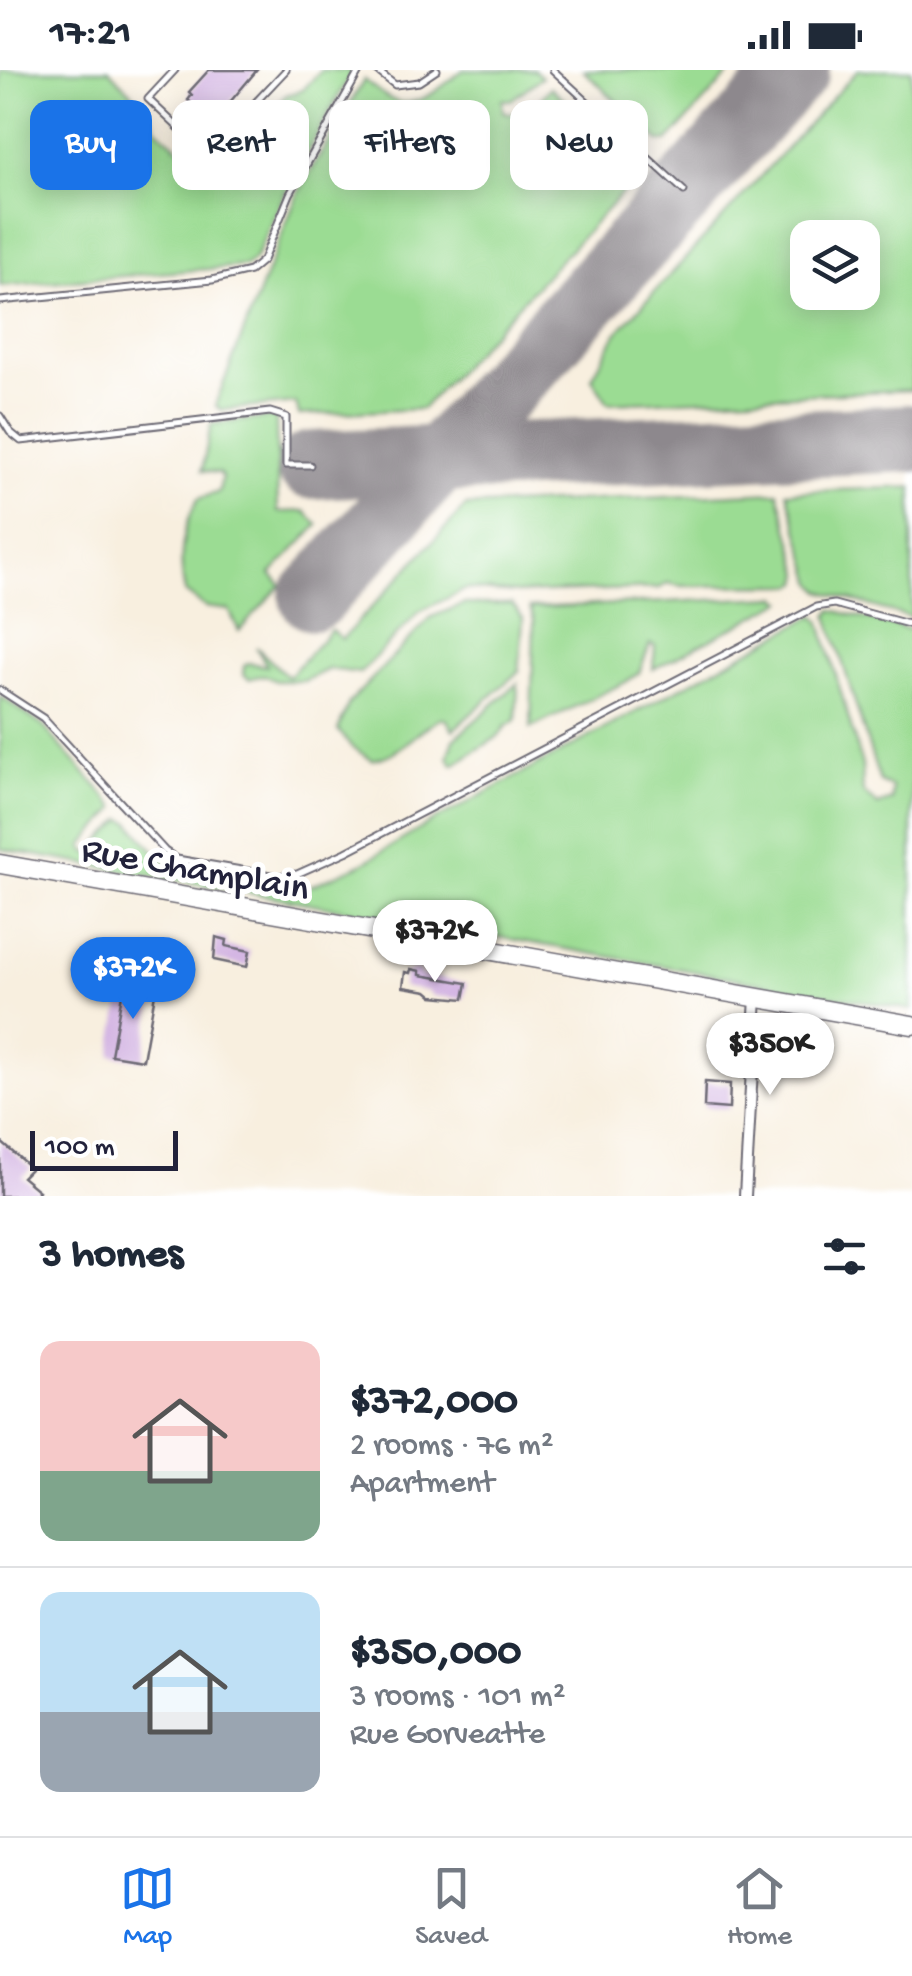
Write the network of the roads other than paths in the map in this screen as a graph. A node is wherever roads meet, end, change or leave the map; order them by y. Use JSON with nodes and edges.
{"nodes":[{"id":1,"x":175,"y":70,"type":"edge"},
{"id":2,"x":286,"y":70,"type":"edge"},
{"id":3,"x":360,"y":70,"type":"edge"},
{"id":4,"x":376,"y":70,"type":"edge"},
{"id":5,"x":437,"y":70,"type":"edge"},
{"id":6,"x":553,"y":70,"type":"edge"},
{"id":7,"x":684,"y":191,"type":"dead end"},
{"id":8,"x":0,"y":301,"type":"edge"},
{"id":9,"x":0,"y":416,"type":"edge"},
{"id":10,"x":310,"y":465,"type":"dead end"},
{"id":11,"x":912,"y":625,"type":"edge"},
{"id":12,"x":0,"y":690,"type":"edge"},
{"id":13,"x":0,"y":864,"type":"edge"},
{"id":14,"x":756,"y":997,"type":"junction"},
{"id":15,"x":912,"y":1025,"type":"edge"},
{"id":16,"x":745,"y":1196,"type":"edge"}],
"edges":[{"from":1,"to":2,"type":"lane"},
{"from":3,"to":8,"type":"lane"},
{"from":4,"to":5,"type":"lane"},
{"from":6,"to":7,"type":"lane"},
{"from":9,"to":10,"type":"lane"},
{"from":11,"to":12,"type":"lane"},
{"from":13,"to":14,"type":"main road","name":"Rue Champlain"},
{"from":14,"to":15,"type":"main road","name":"Rue Champlain"},
{"from":14,"to":16,"type":"street"}]}
